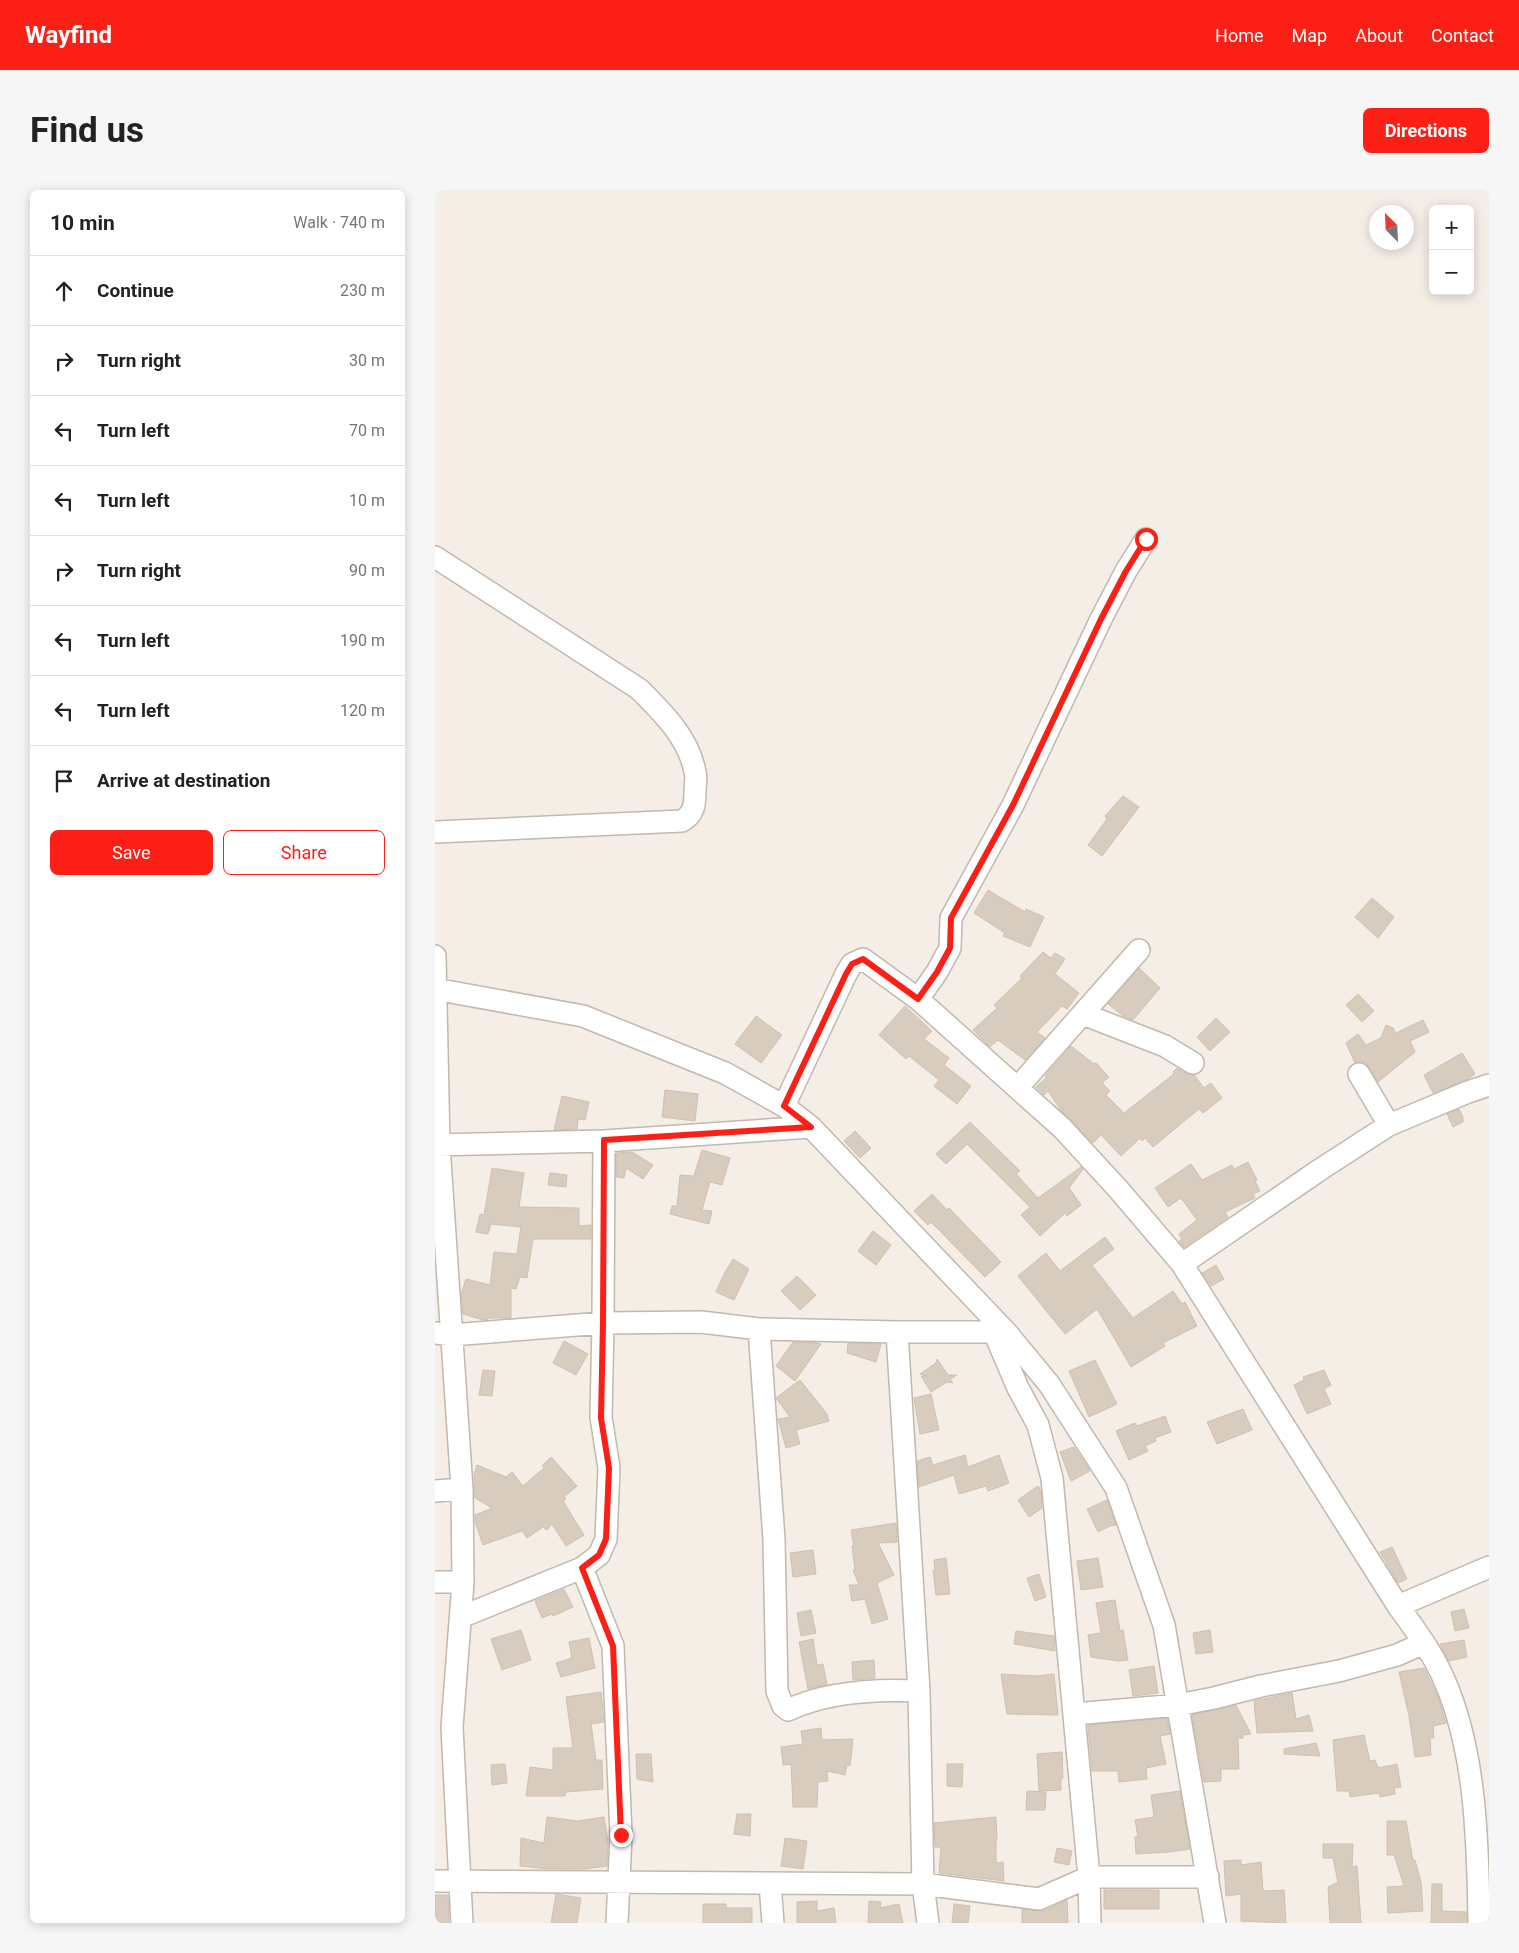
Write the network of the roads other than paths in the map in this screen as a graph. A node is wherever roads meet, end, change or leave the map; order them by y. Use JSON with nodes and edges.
{"nodes":[{"id":1,"x":1146,"y":539,"type":"dead end"},
{"id":2,"x":435,"y":557,"type":"edge"},
{"id":3,"x":435,"y":832,"type":"edge"},
{"id":4,"x":1139,"y":950,"type":"dead end"},
{"id":5,"x":435,"y":956,"type":"edge"},
{"id":6,"x":436,"y":989,"type":"edge"},
{"id":7,"x":918,"y":999,"type":"junction"},
{"id":8,"x":1083,"y":1014,"type":"junction"},
{"id":9,"x":1193,"y":1064,"type":"dead end"},
{"id":10,"x":1359,"y":1074,"type":"dead end"},
{"id":11,"x":1489,"y":1086,"type":"edge"},
{"id":12,"x":1018,"y":1087,"type":"junction"},
{"id":13,"x":784,"y":1106,"type":"junction"},
{"id":14,"x":1389,"y":1125,"type":"junction"},
{"id":15,"x":811,"y":1127,"type":"junction"},
{"id":16,"x":604,"y":1140,"type":"junction"},
{"id":17,"x":437,"y":1145,"type":"edge"},
{"id":18,"x":1182,"y":1264,"type":"junction"},
{"id":19,"x":603,"y":1323,"type":"junction"},
{"id":20,"x":759,"y":1329,"type":"junction"},
{"id":21,"x":897,"y":1332,"type":"junction"},
{"id":22,"x":1000,"y":1332,"type":"junction"},
{"id":23,"x":443,"y":1334,"type":"edge"},
{"id":24,"x":462,"y":1489,"type":"junction"},
{"id":25,"x":435,"y":1490,"type":"edge"},
{"id":26,"x":1489,"y":1567,"type":"edge"},
{"id":27,"x":582,"y":1568,"type":"junction"},
{"id":28,"x":435,"y":1582,"type":"edge"},
{"id":29,"x":463,"y":1582,"type":"junction"},
{"id":30,"x":1398,"y":1606,"type":"junction"},
{"id":31,"x":461,"y":1617,"type":"junction"},
{"id":32,"x":1424,"y":1642,"type":"junction"},
{"id":33,"x":919,"y":1691,"type":"junction"},
{"id":34,"x":1177,"y":1705,"type":"junction"},
{"id":35,"x":1074,"y":1714,"type":"junction"},
{"id":36,"x":443,"y":1728,"type":"edge"},
{"id":37,"x":1089,"y":1877,"type":"junction"},
{"id":38,"x":1208,"y":1878,"type":"junction"},
{"id":39,"x":435,"y":1881,"type":"edge"},
{"id":40,"x":460,"y":1881,"type":"junction"},
{"id":41,"x":618,"y":1883,"type":"junction"},
{"id":42,"x":771,"y":1884,"type":"junction"},
{"id":43,"x":923,"y":1884,"type":"junction"},
{"id":44,"x":462,"y":1923,"type":"edge"},
{"id":45,"x":617,"y":1923,"type":"edge"},
{"id":46,"x":773,"y":1923,"type":"edge"},
{"id":47,"x":928,"y":1923,"type":"edge"},
{"id":48,"x":1090,"y":1923,"type":"edge"},
{"id":49,"x":1215,"y":1923,"type":"edge"},
{"id":50,"x":1479,"y":1923,"type":"edge"}],
"edges":[{"from":1,"to":7,"type":"street"},
{"from":2,"to":3,"type":"street"},
{"from":4,"to":8,"type":"street"},
{"from":5,"to":6,"type":"street"},
{"from":6,"to":13,"type":"street"},
{"from":6,"to":17,"type":"street"},
{"from":7,"to":12,"type":"street"},
{"from":7,"to":13,"type":"street"},
{"from":8,"to":9,"type":"street"},
{"from":8,"to":12,"type":"street"},
{"from":10,"to":14,"type":"street"},
{"from":11,"to":14,"type":"street"},
{"from":12,"to":18,"type":"street"},
{"from":13,"to":15,"type":"street"},
{"from":14,"to":18,"type":"street"},
{"from":15,"to":16,"type":"street"},
{"from":15,"to":22,"type":"street"},
{"from":16,"to":17,"type":"street"},
{"from":16,"to":19,"type":"street"},
{"from":17,"to":23,"type":"street"},
{"from":18,"to":30,"type":"street"},
{"from":19,"to":20,"type":"street"},
{"from":19,"to":23,"type":"street"},
{"from":19,"to":27,"type":"street"},
{"from":20,"to":21,"type":"street"},
{"from":20,"to":33,"type":"street"},
{"from":21,"to":22,"type":"street"},
{"from":21,"to":33,"type":"street"},
{"from":22,"to":34,"type":"street"},
{"from":22,"to":35,"type":"street"},
{"from":23,"to":24,"type":"street"},
{"from":24,"to":25,"type":"street"},
{"from":24,"to":29,"type":"street"},
{"from":26,"to":30,"type":"street"},
{"from":27,"to":31,"type":"street"},
{"from":27,"to":41,"type":"street"},
{"from":28,"to":29,"type":"street"},
{"from":29,"to":31,"type":"street"},
{"from":30,"to":32,"type":"street"},
{"from":31,"to":36,"type":"street"},
{"from":32,"to":34,"type":"street"},
{"from":32,"to":50,"type":"street"},
{"from":33,"to":43,"type":"street"},
{"from":34,"to":35,"type":"street"},
{"from":34,"to":38,"type":"street"},
{"from":35,"to":37,"type":"street"},
{"from":36,"to":40,"type":"street"},
{"from":37,"to":38,"type":"street"},
{"from":37,"to":43,"type":"street"},
{"from":37,"to":48,"type":"street"},
{"from":38,"to":49,"type":"street"},
{"from":39,"to":40,"type":"street"},
{"from":40,"to":41,"type":"street"},
{"from":40,"to":44,"type":"street"},
{"from":41,"to":42,"type":"street"},
{"from":41,"to":45,"type":"street"},
{"from":42,"to":43,"type":"street"},
{"from":42,"to":46,"type":"street"},
{"from":43,"to":47,"type":"street"}]}
